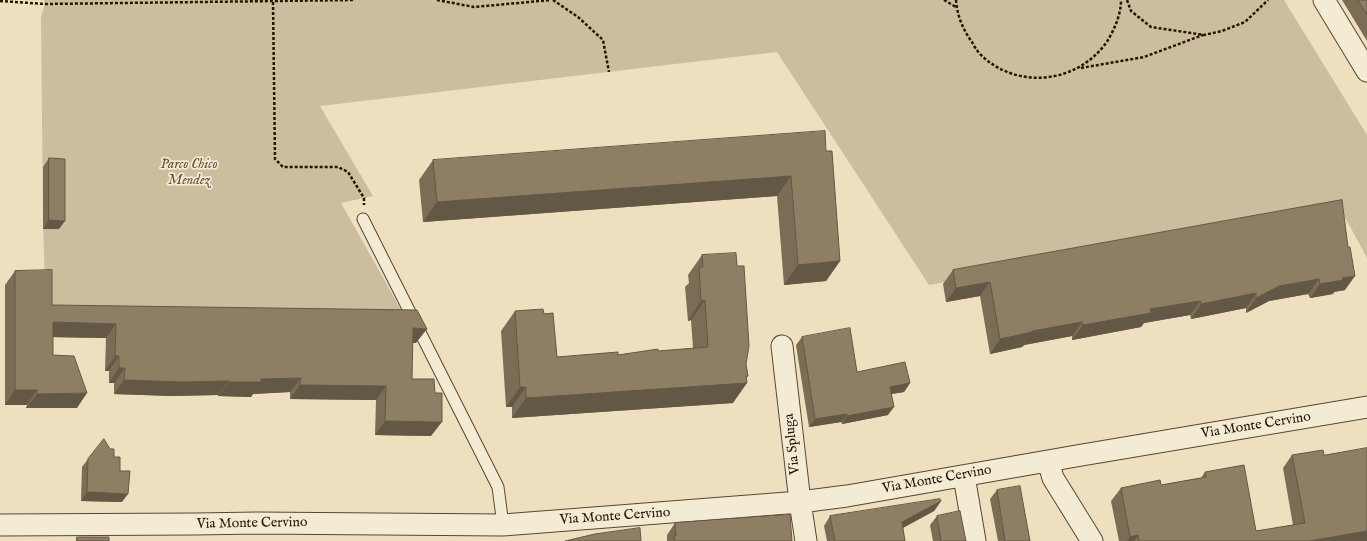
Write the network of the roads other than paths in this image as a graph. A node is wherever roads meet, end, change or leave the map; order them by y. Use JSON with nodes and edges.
{"nodes":[{"id":1,"x":1324,"y":0,"type":"edge"},
{"id":2,"x":1367,"y":71,"type":"edge"},
{"id":3,"x":363,"y":219,"type":"dead end"},
{"id":4,"x":782,"y":346,"type":"dead end"},
{"id":5,"x":1367,"y":407,"type":"edge"},
{"id":6,"x":1048,"y":461,"type":"junction"},
{"id":7,"x":964,"y":476,"type":"junction"},
{"id":8,"x":800,"y":502,"type":"junction"},
{"id":9,"x":0,"y":525,"type":"edge"},
{"id":10,"x":503,"y":525,"type":"junction"},
{"id":11,"x":806,"y":541,"type":"edge"},
{"id":12,"x":975,"y":541,"type":"edge"},
{"id":13,"x":1092,"y":541,"type":"edge"}],
"edges":[{"from":1,"to":2,"type":"street"},
{"from":3,"to":10,"type":"lane"},
{"from":4,"to":8,"type":"street","name":"Via Spluga"},
{"from":5,"to":6,"type":"street","name":"Via Monte Cervino"},
{"from":6,"to":7,"type":"street","name":"Via Monte Cervino"},
{"from":6,"to":13,"type":"street"},
{"from":7,"to":8,"type":"street","name":"Via Monte Cervino"},
{"from":7,"to":12,"type":"street"},
{"from":8,"to":10,"type":"street","name":"Via Monte Cervino"},
{"from":8,"to":11,"type":"street","name":"Via Spluga"},
{"from":9,"to":10,"type":"street","name":"Via Monte Cervino"}]}
